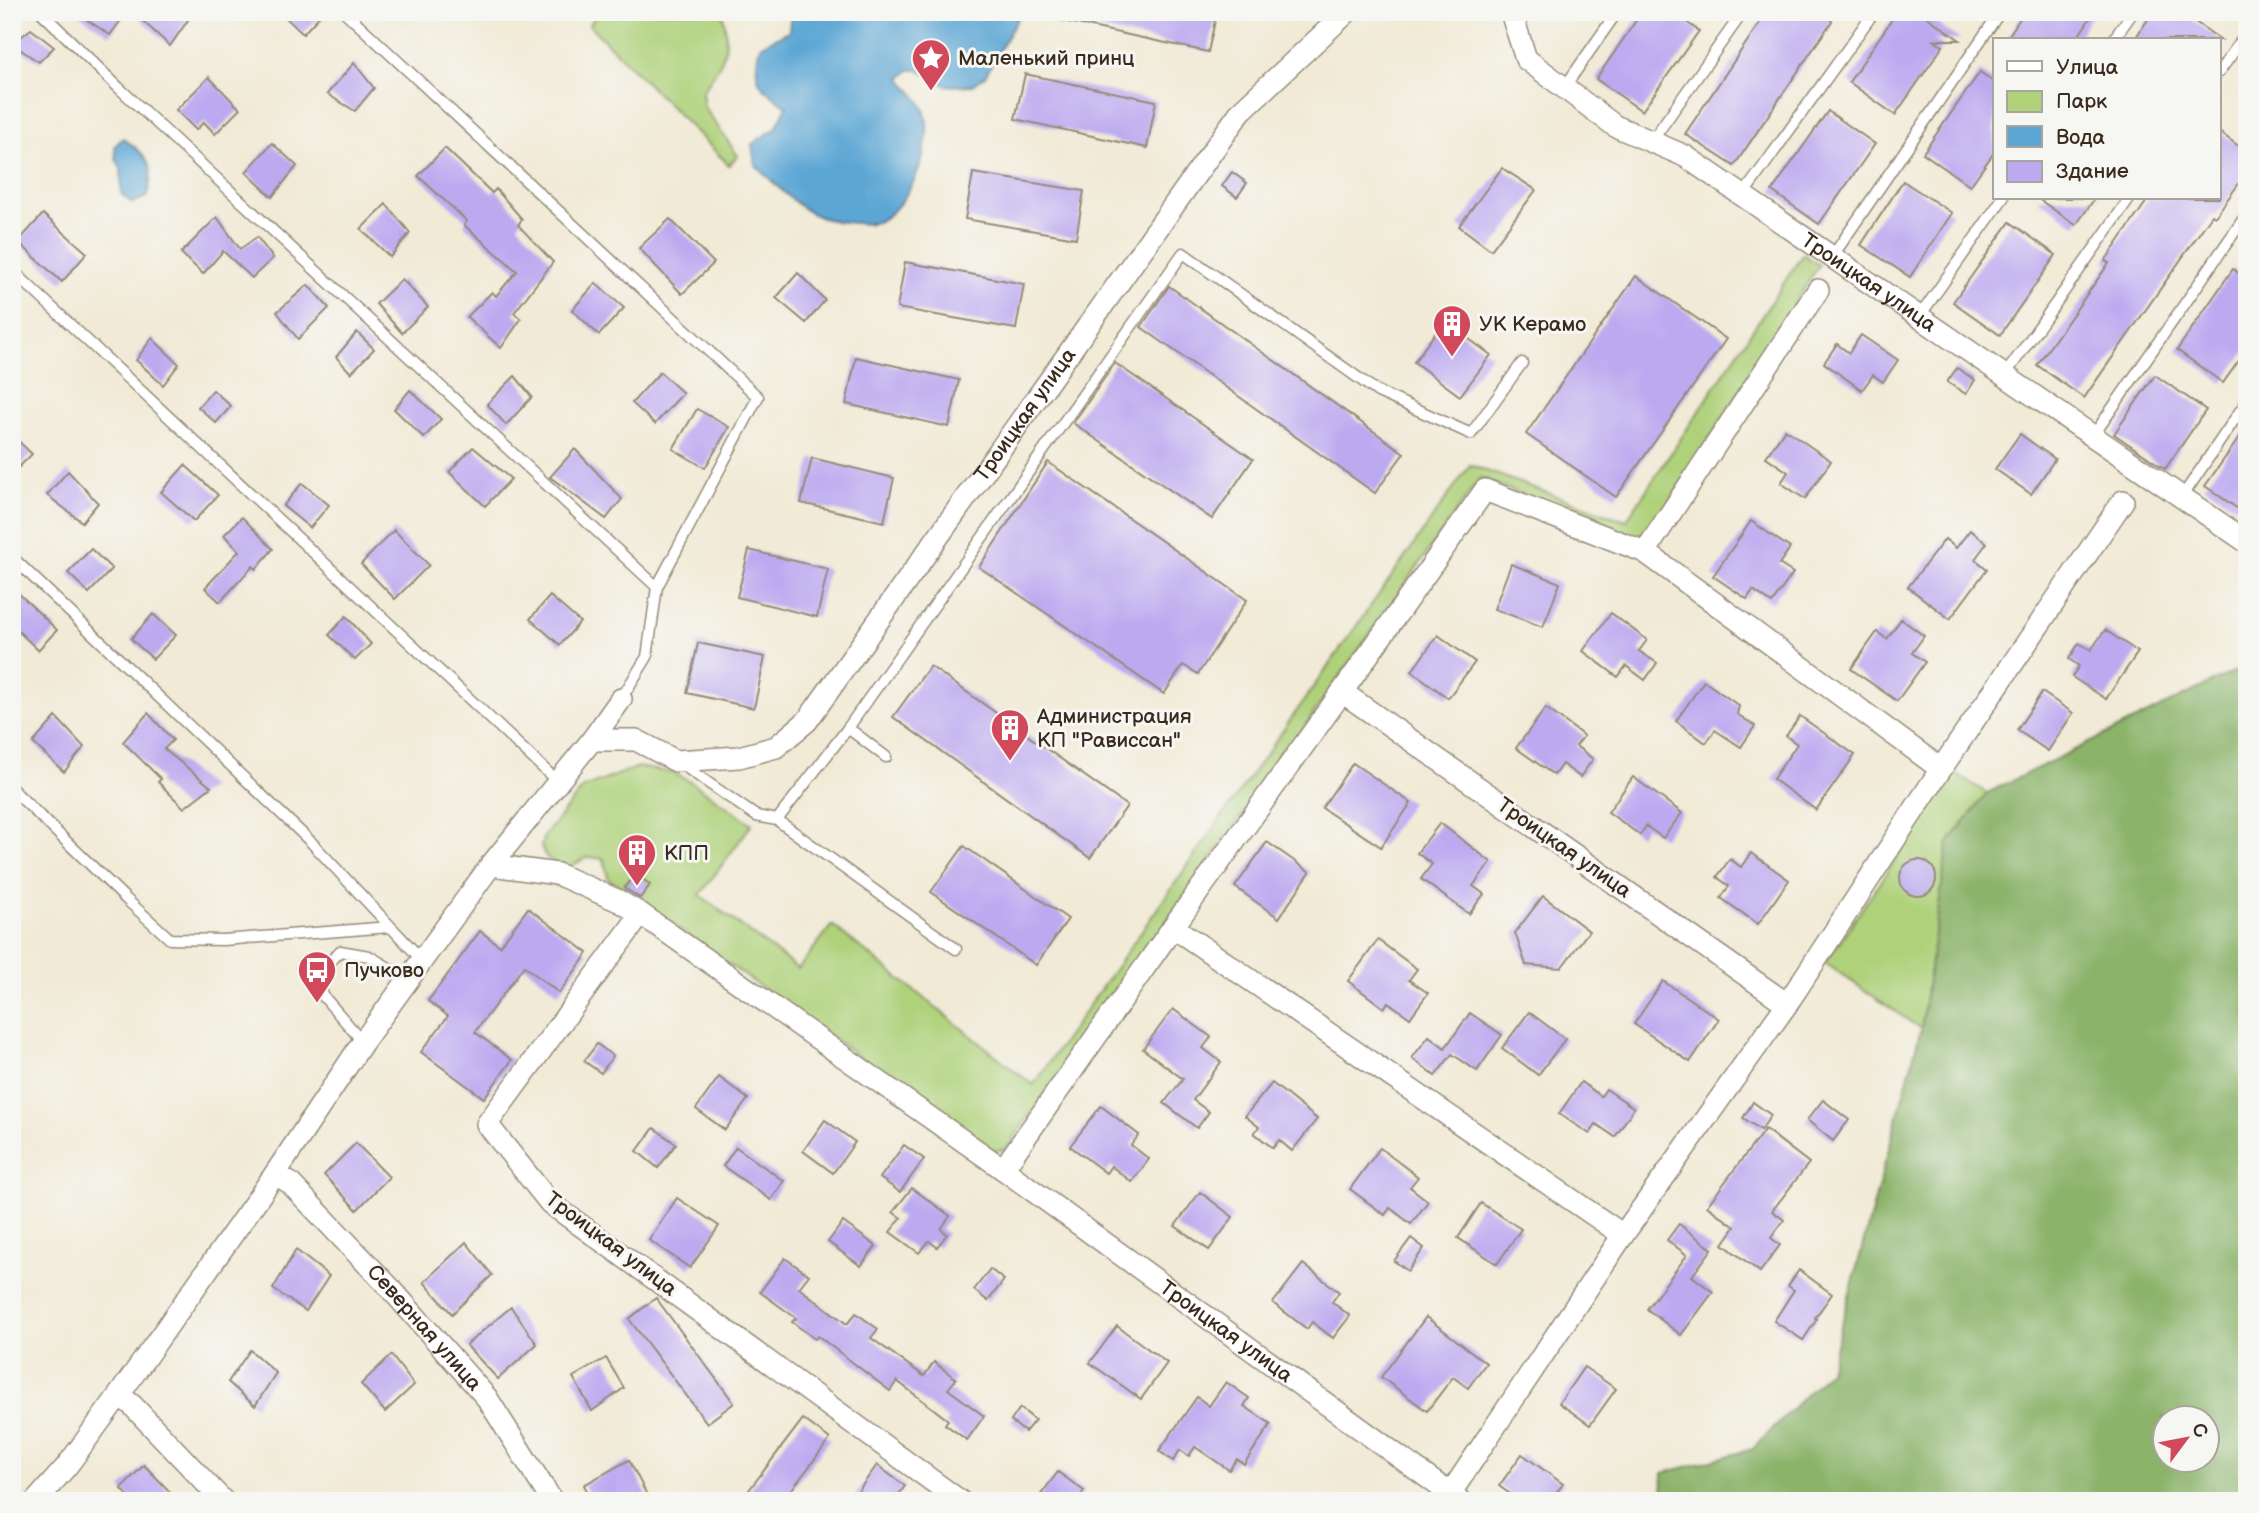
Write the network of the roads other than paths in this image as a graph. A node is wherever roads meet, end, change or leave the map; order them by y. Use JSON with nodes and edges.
{"nodes":[{"id":1,"x":41,"y":12,"type":"edge"},
{"id":2,"x":345,"y":12,"type":"edge"},
{"id":3,"x":1347,"y":12,"type":"edge"},
{"id":4,"x":1511,"y":12,"type":"edge"},
{"id":5,"x":1617,"y":12,"type":"edge"},
{"id":6,"x":1743,"y":12,"type":"edge"},
{"id":7,"x":1874,"y":12,"type":"edge"},
{"id":8,"x":2000,"y":12,"type":"edge"},
{"id":9,"x":2133,"y":12,"type":"edge"},
{"id":10,"x":2247,"y":33,"type":"edge"},
{"id":11,"x":2114,"y":38,"type":"edge"},
{"id":12,"x":2220,"y":71,"type":"edge"},
{"id":13,"x":1564,"y":88,"type":"junction"},
{"id":14,"x":1651,"y":142,"type":"junction"},
{"id":15,"x":1743,"y":195,"type":"junction"},
{"id":16,"x":2002,"y":200,"type":"edge"},
{"id":17,"x":2129,"y":200,"type":"edge"},
{"id":18,"x":2247,"y":214,"type":"edge"},
{"id":19,"x":1832,"y":257,"type":"junction"},
{"id":20,"x":12,"y":270,"type":"edge"},
{"id":21,"x":1818,"y":290,"type":"dead end"},
{"id":22,"x":1919,"y":317,"type":"junction"},
{"id":23,"x":1522,"y":363,"type":"dead end"},
{"id":24,"x":2005,"y":375,"type":"junction"},
{"id":25,"x":2247,"y":401,"type":"edge"},
{"id":26,"x":2093,"y":436,"type":"junction"},
{"id":27,"x":2182,"y":497,"type":"junction"},
{"id":28,"x":2123,"y":501,"type":"dead end"},
{"id":29,"x":2247,"y":542,"type":"edge"},
{"id":30,"x":1645,"y":552,"type":"junction"},
{"id":31,"x":12,"y":556,"type":"edge"},
{"id":32,"x":657,"y":587,"type":"junction"},
{"id":33,"x":1342,"y":692,"type":"junction"},
{"id":34,"x":621,"y":699,"type":"joint"},
{"id":35,"x":848,"y":727,"type":"junction"},
{"id":36,"x":592,"y":740,"type":"junction"},
{"id":37,"x":886,"y":757,"type":"dead end"},
{"id":38,"x":676,"y":761,"type":"junction"},
{"id":39,"x":1941,"y":769,"type":"junction"},
{"id":40,"x":557,"y":780,"type":"junction"},
{"id":41,"x":12,"y":789,"type":"edge"},
{"id":42,"x":777,"y":820,"type":"junction"},
{"id":43,"x":491,"y":865,"type":"junction"},
{"id":44,"x":641,"y":914,"type":"junction"},
{"id":45,"x":390,"y":927,"type":"junction"},
{"id":46,"x":1173,"y":927,"type":"junction"},
{"id":47,"x":956,"y":948,"type":"dead end"},
{"id":48,"x":422,"y":960,"type":"junction"},
{"id":49,"x":408,"y":979,"type":"junction"},
{"id":50,"x":1787,"y":1004,"type":"junction"},
{"id":51,"x":363,"y":1042,"type":"junction"},
{"id":52,"x":1003,"y":1169,"type":"junction"},
{"id":53,"x":275,"y":1174,"type":"junction"},
{"id":54,"x":1623,"y":1235,"type":"junction"},
{"id":55,"x":119,"y":1395,"type":"junction"},
{"id":56,"x":1455,"y":1497,"type":"edge"},
{"id":57,"x":36,"y":1501,"type":"edge"},
{"id":58,"x":223,"y":1501,"type":"edge"},
{"id":59,"x":552,"y":1501,"type":"edge"},
{"id":60,"x":960,"y":1501,"type":"edge"}],
"edges":[{"from":1,"to":32,"type":"lane"},
{"from":2,"to":32,"type":"lane"},
{"from":3,"to":38,"type":"street","name":"Троицкая улица"},
{"from":4,"to":13,"type":"street","name":"Троицкая улица"},
{"from":5,"to":13,"type":"lane"},
{"from":6,"to":14,"type":"lane"},
{"from":7,"to":15,"type":"lane"},
{"from":8,"to":19,"type":"lane"},
{"from":9,"to":11,"type":"lane"},
{"from":10,"to":12,"type":"lane"},
{"from":13,"to":14,"type":"street","name":"Троицкая улица"},
{"from":14,"to":15,"type":"street","name":"Троицкая улица"},
{"from":15,"to":19,"type":"street","name":"Троицкая улица"},
{"from":16,"to":22,"type":"lane"},
{"from":17,"to":24,"type":"lane"},
{"from":18,"to":26,"type":"lane"},
{"from":19,"to":22,"type":"street","name":"Троицкая улица"},
{"from":20,"to":40,"type":"lane"},
{"from":21,"to":30,"type":"street","name":"Троицкая улица"},
{"from":22,"to":24,"type":"street","name":"Троицкая улица"},
{"from":23,"to":35,"type":"lane"},
{"from":24,"to":26,"type":"street","name":"Троицкая улица"},
{"from":25,"to":27,"type":"lane"},
{"from":26,"to":27,"type":"street","name":"Троицкая улица"},
{"from":27,"to":29,"type":"street","name":"Троицкая улица"},
{"from":28,"to":39,"type":"street","name":"Троицкая улица"},
{"from":30,"to":33,"type":"street"},
{"from":30,"to":39,"type":"street"},
{"from":31,"to":45,"type":"lane"},
{"from":32,"to":34,"type":"lane"},
{"from":33,"to":46,"type":"street"},
{"from":33,"to":50,"type":"street","name":"Троицкая улица"},
{"from":34,"to":36,"type":"street"},
{"from":35,"to":37,"type":"lane"},
{"from":35,"to":42,"type":"lane"},
{"from":36,"to":38,"type":"street"},
{"from":36,"to":40,"type":"street"},
{"from":38,"to":42,"type":"lane"},
{"from":39,"to":50,"type":"street","name":"Троицкая улица"},
{"from":40,"to":43,"type":"street"},
{"from":41,"to":45,"type":"lane"},
{"from":42,"to":47,"type":"lane"},
{"from":43,"to":44,"type":"street","name":"Троицкая улица"},
{"from":43,"to":48,"type":"street"},
{"from":44,"to":52,"type":"street","name":"Троицкая улица"},
{"from":44,"to":60,"type":"street","name":"Троицкая улица"},
{"from":45,"to":48,"type":"lane"},
{"from":46,"to":52,"type":"street"},
{"from":46,"to":54,"type":"street"},
{"from":48,"to":49,"type":"street"},
{"from":49,"to":51,"type":"street"},
{"from":49,"to":51,"type":"lane"},
{"from":50,"to":54,"type":"street","name":"Троицкая улица"},
{"from":51,"to":53,"type":"street"},
{"from":52,"to":56,"type":"street","name":"Троицкая улица"},
{"from":53,"to":55,"type":"street"},
{"from":53,"to":59,"type":"street","name":"Северная улица"},
{"from":54,"to":56,"type":"street","name":"Троицкая улица"},
{"from":55,"to":57,"type":"street"},
{"from":55,"to":58,"type":"street"}]}
